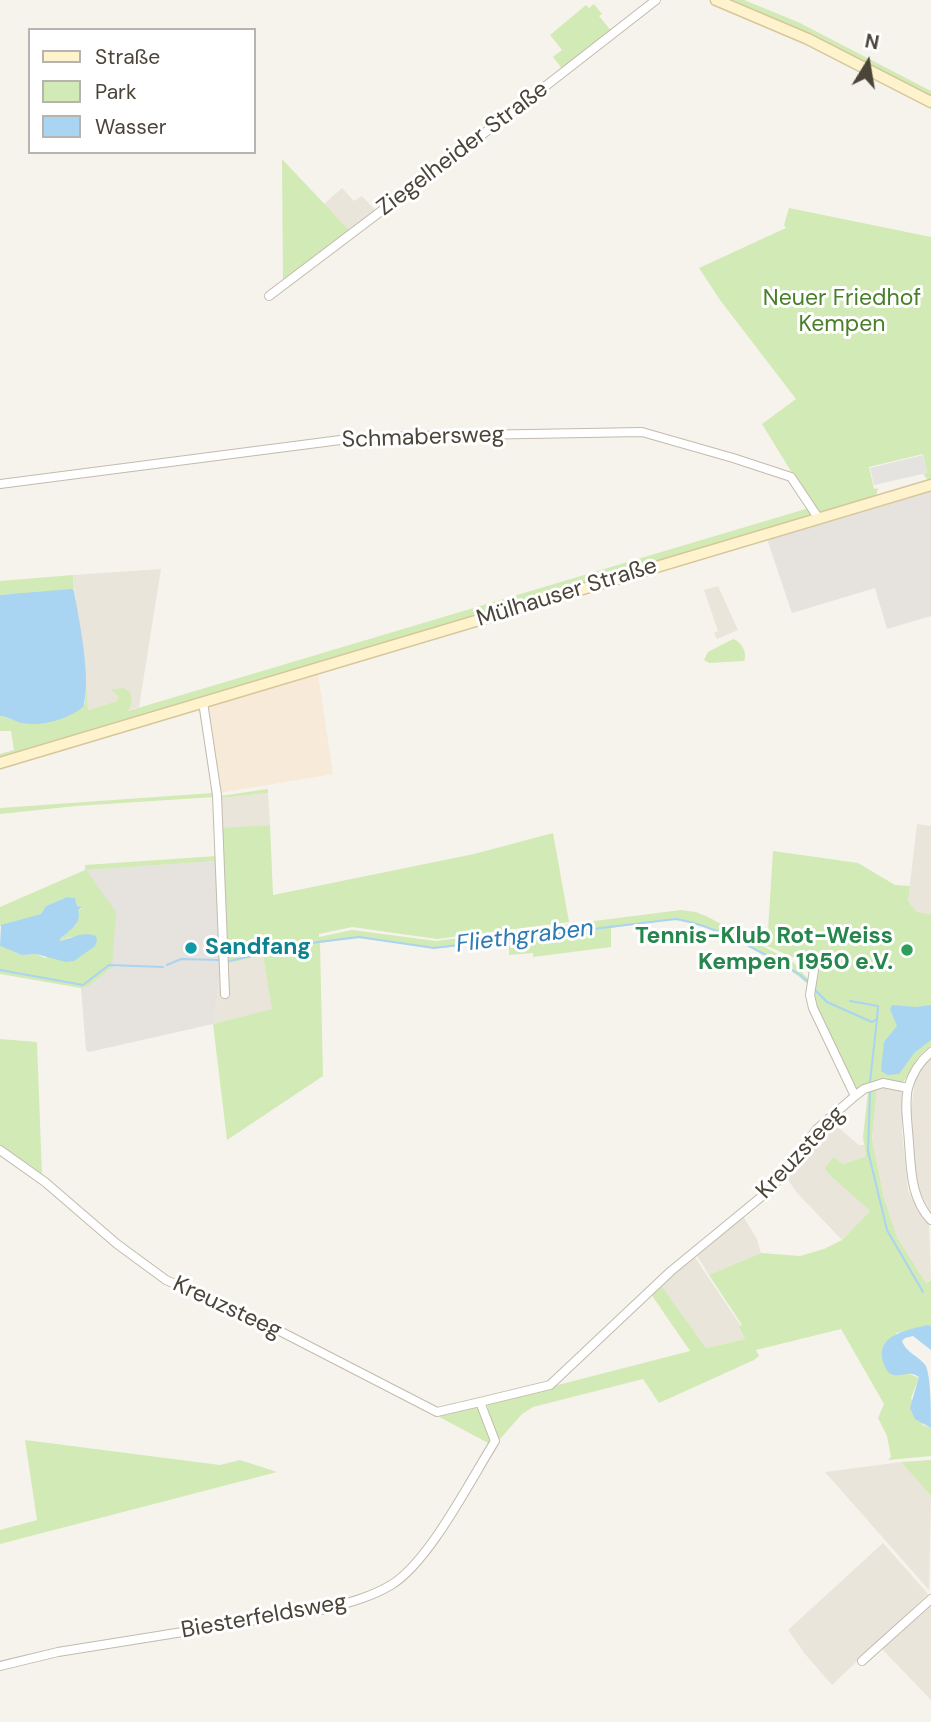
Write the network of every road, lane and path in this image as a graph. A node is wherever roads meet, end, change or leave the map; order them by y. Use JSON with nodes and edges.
{"nodes":[{"id":1,"x":656,"y":0,"type":"edge"},
{"id":2,"x":716,"y":0,"type":"edge"},
{"id":3,"x":931,"y":102,"type":"edge"},
{"id":4,"x":269,"y":296,"type":"dead end"},
{"id":5,"x":0,"y":484,"type":"edge"},
{"id":6,"x":931,"y":485,"type":"edge"},
{"id":7,"x":819,"y":519,"type":"junction"},
{"id":8,"x":203,"y":702,"type":"junction"},
{"id":9,"x":0,"y":763,"type":"edge"},
{"id":10,"x":814,"y":970,"type":"dead end"},
{"id":11,"x":225,"y":994,"type":"dead end"},
{"id":12,"x":931,"y":1052,"type":"edge"},
{"id":13,"x":908,"y":1088,"type":"junction"},
{"id":14,"x":855,"y":1096,"type":"junction"},
{"id":15,"x":0,"y":1150,"type":"edge"},
{"id":16,"x":931,"y":1220,"type":"edge"},
{"id":17,"x":480,"y":1402,"type":"junction"},
{"id":18,"x":931,"y":1599,"type":"edge"},
{"id":19,"x":862,"y":1661,"type":"dead end"},
{"id":20,"x":0,"y":1666,"type":"edge"}],
"edges":[{"from":1,"to":4,"type":"street","name":"Ziegelheider Straße"},
{"from":2,"to":3,"type":"street"},
{"from":5,"to":7,"type":"street","name":"Schmabersweg"},
{"from":6,"to":7,"type":"street","name":"Mülhauser Straße"},
{"from":7,"to":8,"type":"street","name":"Mülhauser Straße"},
{"from":8,"to":9,"type":"street","name":"Mülhauser Straße"},
{"from":8,"to":11,"type":"street"},
{"from":10,"to":14,"type":"street","name":"Kreuzsteeg"},
{"from":12,"to":13,"type":"street"},
{"from":13,"to":14,"type":"street","name":"Kreuzsteeg"},
{"from":13,"to":16,"type":"street"},
{"from":14,"to":17,"type":"street","name":"Kreuzsteeg"},
{"from":15,"to":17,"type":"street","name":"Kreuzsteeg"},
{"from":17,"to":20,"type":"street","name":"Biesterfeldsweg"},
{"from":18,"to":19,"type":"street"}]}
